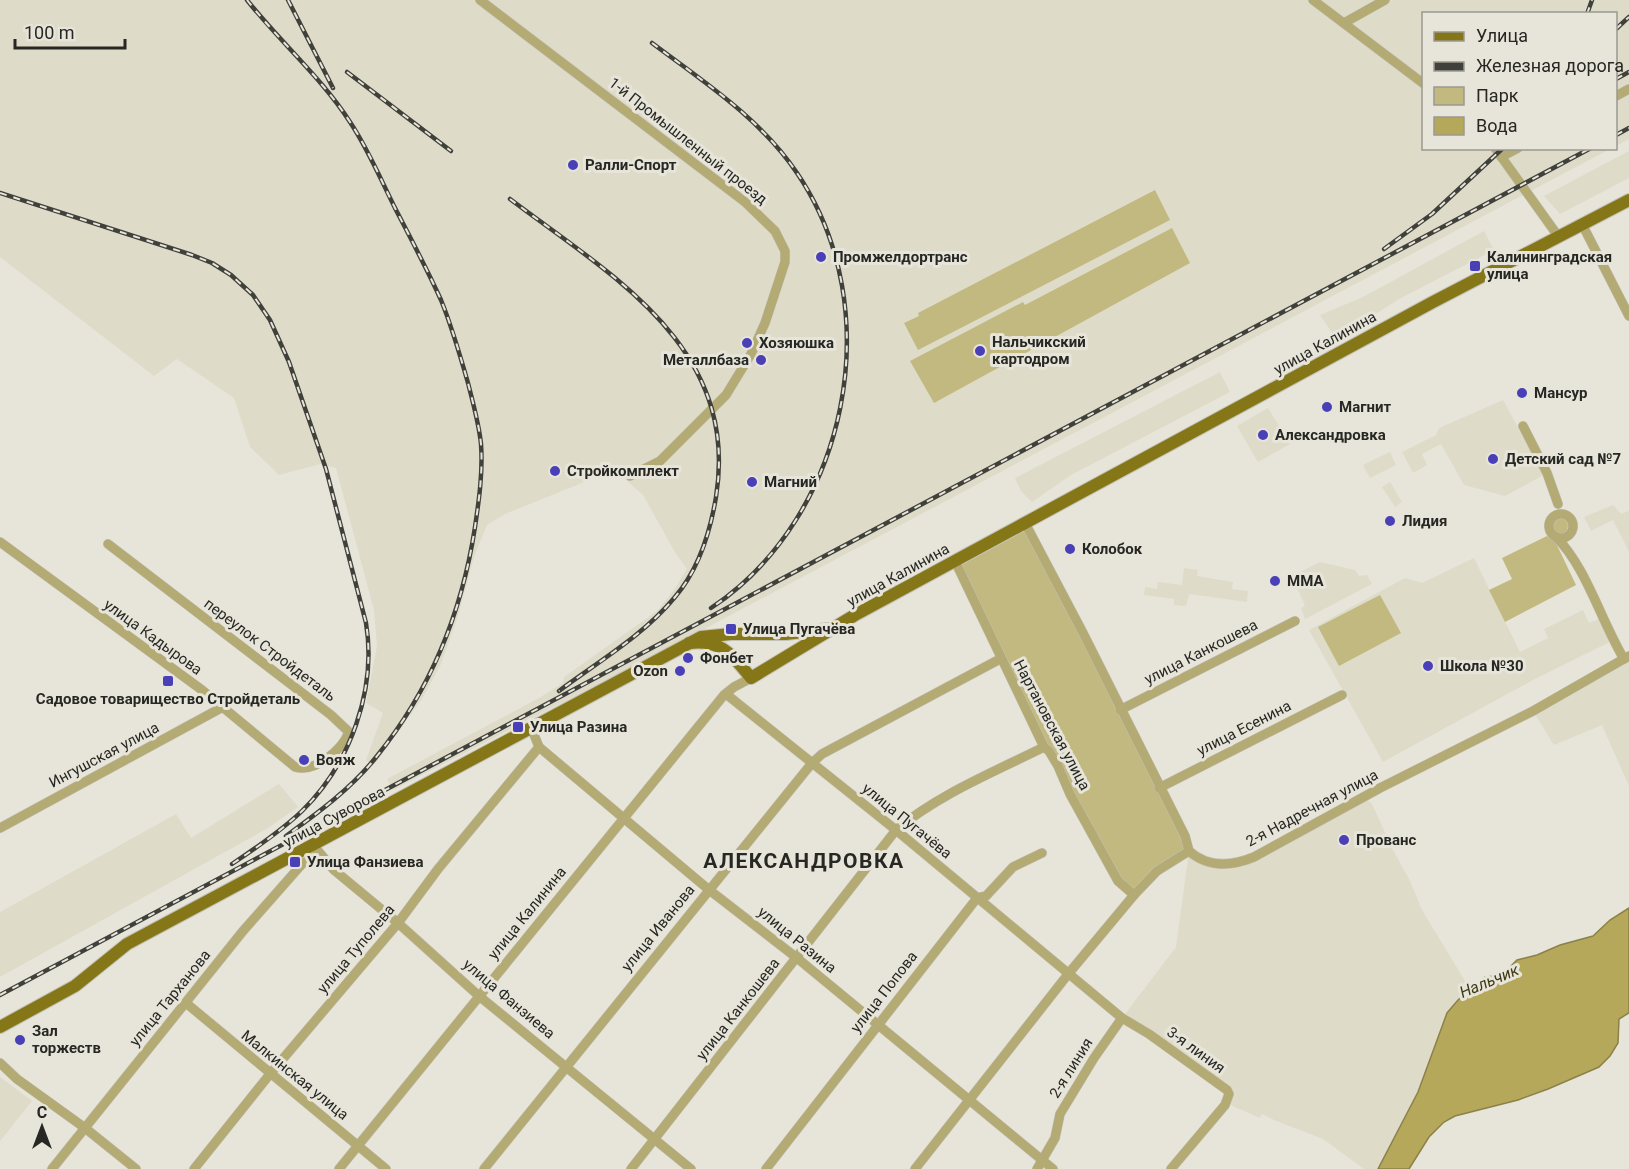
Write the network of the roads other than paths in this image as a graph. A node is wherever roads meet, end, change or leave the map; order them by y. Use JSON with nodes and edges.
{"nodes":[{"id":1,"x":480,"y":0,"type":"edge"},
{"id":2,"x":1313,"y":0,"type":"edge"},
{"id":3,"x":1385,"y":0,"type":"edge"},
{"id":4,"x":1344,"y":23,"type":"junction"},
{"id":5,"x":1422,"y":82,"type":"edge"},
{"id":6,"x":1496,"y":150,"type":"edge"},
{"id":7,"x":1514,"y":150,"type":"edge"},
{"id":8,"x":1501,"y":157,"type":"junction"},
{"id":9,"x":1629,"y":200,"type":"edge"},
{"id":10,"x":1582,"y":224,"type":"junction"},
{"id":11,"x":1558,"y":236,"type":"junction"},
{"id":12,"x":1629,"y":316,"type":"edge"},
{"id":13,"x":1523,"y":426,"type":"dead end"},
{"id":14,"x":630,"y":477,"type":"dead end"},
{"id":15,"x":1558,"y":504,"type":"junction"},
{"id":16,"x":1566,"y":516,"type":"junction"},
{"id":17,"x":1554,"y":517,"type":"junction"},
{"id":18,"x":1025,"y":523,"type":"junction"},
{"id":19,"x":1568,"y":535,"type":"junction"},
{"id":20,"x":1555,"y":536,"type":"junction"},
{"id":21,"x":0,"y":542,"type":"edge"},
{"id":22,"x":108,"y":544,"type":"dead end"},
{"id":23,"x":1568,"y":548,"type":"junction"},
{"id":24,"x":955,"y":561,"type":"junction"},
{"id":25,"x":1295,"y":621,"type":"dead end"},
{"id":26,"x":833,"y":629,"type":"junction"},
{"id":27,"x":689,"y":643,"type":"junction"},
{"id":28,"x":1626,"y":658,"type":"edge"},
{"id":29,"x":1000,"y":659,"type":"junction"},
{"id":30,"x":751,"y":678,"type":"junction"},
{"id":31,"x":726,"y":694,"type":"junction"},
{"id":32,"x":1342,"y":695,"type":"dead end"},
{"id":33,"x":222,"y":708,"type":"junction"},
{"id":34,"x":1120,"y":710,"type":"junction"},
{"id":35,"x":531,"y":727,"type":"junction"},
{"id":36,"x":538,"y":747,"type":"junction"},
{"id":37,"x":1044,"y":747,"type":"junction"},
{"id":38,"x":286,"y":759,"type":"joint"},
{"id":39,"x":812,"y":763,"type":"junction"},
{"id":40,"x":1159,"y":788,"type":"junction"},
{"id":41,"x":624,"y":818,"type":"junction"},
{"id":42,"x":0,"y":828,"type":"edge"},
{"id":43,"x":896,"y":830,"type":"junction"},
{"id":44,"x":316,"y":850,"type":"junction"},
{"id":45,"x":1189,"y":851,"type":"junction"},
{"id":46,"x":1042,"y":853,"type":"dead end"},
{"id":47,"x":708,"y":890,"type":"junction"},
{"id":48,"x":1134,"y":895,"type":"junction"},
{"id":49,"x":977,"y":898,"type":"junction"},
{"id":50,"x":398,"y":923,"type":"junction"},
{"id":51,"x":797,"y":958,"type":"junction"},
{"id":52,"x":1069,"y":973,"type":"junction"},
{"id":53,"x":479,"y":996,"type":"junction"},
{"id":54,"x":186,"y":1003,"type":"junction"},
{"id":55,"x":1122,"y":1018,"type":"junction"},
{"id":56,"x":877,"y":1025,"type":"junction"},
{"id":57,"x":0,"y":1028,"type":"edge"},
{"id":58,"x":0,"y":1064,"type":"edge"},
{"id":59,"x":567,"y":1066,"type":"junction"},
{"id":60,"x":270,"y":1074,"type":"junction"},
{"id":61,"x":970,"y":1100,"type":"junction"},
{"id":62,"x":84,"y":1128,"type":"junction"},
{"id":63,"x":655,"y":1139,"type":"junction"},
{"id":64,"x":358,"y":1145,"type":"junction"},
{"id":65,"x":1042,"y":1159,"type":"junction"},
{"id":66,"x":52,"y":1169,"type":"edge"},
{"id":67,"x":135,"y":1169,"type":"edge"},
{"id":68,"x":194,"y":1169,"type":"edge"},
{"id":69,"x":339,"y":1169,"type":"edge"},
{"id":70,"x":386,"y":1169,"type":"edge"},
{"id":71,"x":484,"y":1169,"type":"edge"},
{"id":72,"x":631,"y":1169,"type":"edge"},
{"id":73,"x":691,"y":1169,"type":"edge"},
{"id":74,"x":766,"y":1169,"type":"edge"},
{"id":75,"x":915,"y":1169,"type":"edge"},
{"id":76,"x":1037,"y":1169,"type":"edge"},
{"id":77,"x":1053,"y":1169,"type":"edge"},
{"id":78,"x":1171,"y":1169,"type":"edge"}],
"edges":[{"from":1,"to":14,"type":"street","name":"1-й Промышленный проезд"},
{"from":2,"to":4,"type":"street"},
{"from":3,"to":4,"type":"street"},
{"from":4,"to":5,"type":"street"},
{"from":6,"to":8,"type":"street"},
{"from":7,"to":8,"type":"street"},
{"from":8,"to":11,"type":"street"},
{"from":9,"to":10,"type":"main road","name":"улица Калинина"},
{"from":10,"to":11,"type":"main road","name":"улица Калинина"},
{"from":10,"to":12,"type":"street"},
{"from":11,"to":18,"type":"main road","name":"улица Калинина"},
{"from":13,"to":15,"type":"street"},
{"from":15,"to":16,"type":"street"},
{"from":15,"to":17,"type":"street"},
{"from":16,"to":17,"type":"street"},
{"from":16,"to":19,"type":"street"},
{"from":17,"to":20,"type":"street"},
{"from":18,"to":24,"type":"main road","name":"улица Калинина"},
{"from":18,"to":34,"type":"street"},
{"from":19,"to":20,"type":"street"},
{"from":19,"to":23,"type":"street"},
{"from":20,"to":23,"type":"street"},
{"from":21,"to":33,"type":"street","name":"улица Кадырова"},
{"from":22,"to":38,"type":"street","name":"переулок Стройдеталь"},
{"from":23,"to":28,"type":"street"},
{"from":24,"to":26,"type":"main road","name":"улица Калинина"},
{"from":24,"to":29,"type":"street","name":"Нартановская улица"},
{"from":25,"to":34,"type":"street","name":"улица Канкошева"},
{"from":26,"to":27,"type":"main road","name":"улица Суворова"},
{"from":26,"to":30,"type":"main road","name":"улица Калинина"},
{"from":27,"to":30,"type":"main road"},
{"from":27,"to":35,"type":"main road","name":"улица Суворова"},
{"from":28,"to":45,"type":"street","name":"2-я Надречная улица"},
{"from":29,"to":37,"type":"street","name":"Нартановская улица"},
{"from":29,"to":39,"type":"street","name":"улица Иванова"},
{"from":30,"to":31,"type":"street","name":"улица Калинина"},
{"from":31,"to":39,"type":"street","name":"улица Пугачёва"},
{"from":31,"to":41,"type":"street","name":"улица Калинина"},
{"from":32,"to":40,"type":"street","name":"улица Есенина"},
{"from":33,"to":38,"type":"street","name":"улица Кадырова"},
{"from":33,"to":42,"type":"street","name":"Ингушская улица"},
{"from":34,"to":40,"type":"street"},
{"from":35,"to":36,"type":"street"},
{"from":35,"to":44,"type":"main road","name":"улица Суворова"},
{"from":36,"to":41,"type":"street","name":"улица Разина"},
{"from":36,"to":50,"type":"street","name":"улица Туполева"},
{"from":37,"to":43,"type":"street","name":"улица Канкошева"},
{"from":37,"to":48,"type":"street","name":"Нартановская улица"},
{"from":39,"to":43,"type":"street","name":"улица Пугачёва"},
{"from":39,"to":47,"type":"street","name":"улица Иванова"},
{"from":40,"to":45,"type":"street"},
{"from":41,"to":47,"type":"street","name":"улица Разина"},
{"from":41,"to":53,"type":"street","name":"улица Калинина"},
{"from":43,"to":49,"type":"street","name":"улица Пугачёва"},
{"from":43,"to":51,"type":"street","name":"улица Канкошева"},
{"from":44,"to":50,"type":"street","name":"улица Фанзиева"},
{"from":44,"to":54,"type":"street","name":"улица Тарханова"},
{"from":44,"to":57,"type":"main road","name":"улица Суворова"},
{"from":45,"to":48,"type":"street"},
{"from":46,"to":49,"type":"street","name":"улица Попова"},
{"from":47,"to":51,"type":"street","name":"улица Разина"},
{"from":47,"to":59,"type":"street","name":"улица Иванова"},
{"from":48,"to":52,"type":"street"},
{"from":49,"to":52,"type":"street","name":"улица Пугачёва"},
{"from":49,"to":56,"type":"street","name":"улица Попова"},
{"from":50,"to":53,"type":"street","name":"улица Фанзиева"},
{"from":50,"to":60,"type":"street","name":"улица Туполева"},
{"from":51,"to":56,"type":"street","name":"улица Разина"},
{"from":51,"to":63,"type":"street","name":"улица Канкошева"},
{"from":52,"to":55,"type":"street","name":"3-я линия"},
{"from":52,"to":61,"type":"street"},
{"from":53,"to":59,"type":"street","name":"улица Фанзиева"},
{"from":53,"to":64,"type":"street","name":"улица Калинина"},
{"from":54,"to":60,"type":"street","name":"Малкинская улица"},
{"from":54,"to":62,"type":"street","name":"улица Тарханова"},
{"from":55,"to":65,"type":"street","name":"2-я линия"},
{"from":55,"to":78,"type":"street","name":"3-я линия"},
{"from":56,"to":61,"type":"street","name":"улица Разина"},
{"from":56,"to":74,"type":"street","name":"улица Попова"},
{"from":58,"to":62,"type":"street"},
{"from":59,"to":63,"type":"street","name":"улица Фанзиева"},
{"from":59,"to":71,"type":"street","name":"улица Иванова"},
{"from":60,"to":64,"type":"street","name":"Малкинская улица"},
{"from":60,"to":68,"type":"street","name":"улица Туполева"},
{"from":61,"to":65,"type":"street","name":"улица Разина"},
{"from":61,"to":75,"type":"street"},
{"from":62,"to":66,"type":"street","name":"улица Тарханова"},
{"from":62,"to":67,"type":"street"},
{"from":63,"to":72,"type":"street","name":"улица Канкошева"},
{"from":63,"to":73,"type":"street","name":"улица Фанзиева"},
{"from":64,"to":69,"type":"street","name":"улица Калинина"},
{"from":64,"to":70,"type":"street","name":"Малкинская улица"},
{"from":65,"to":76,"type":"street","name":"2-я линия"},
{"from":65,"to":77,"type":"street","name":"улица Разина"}]}
